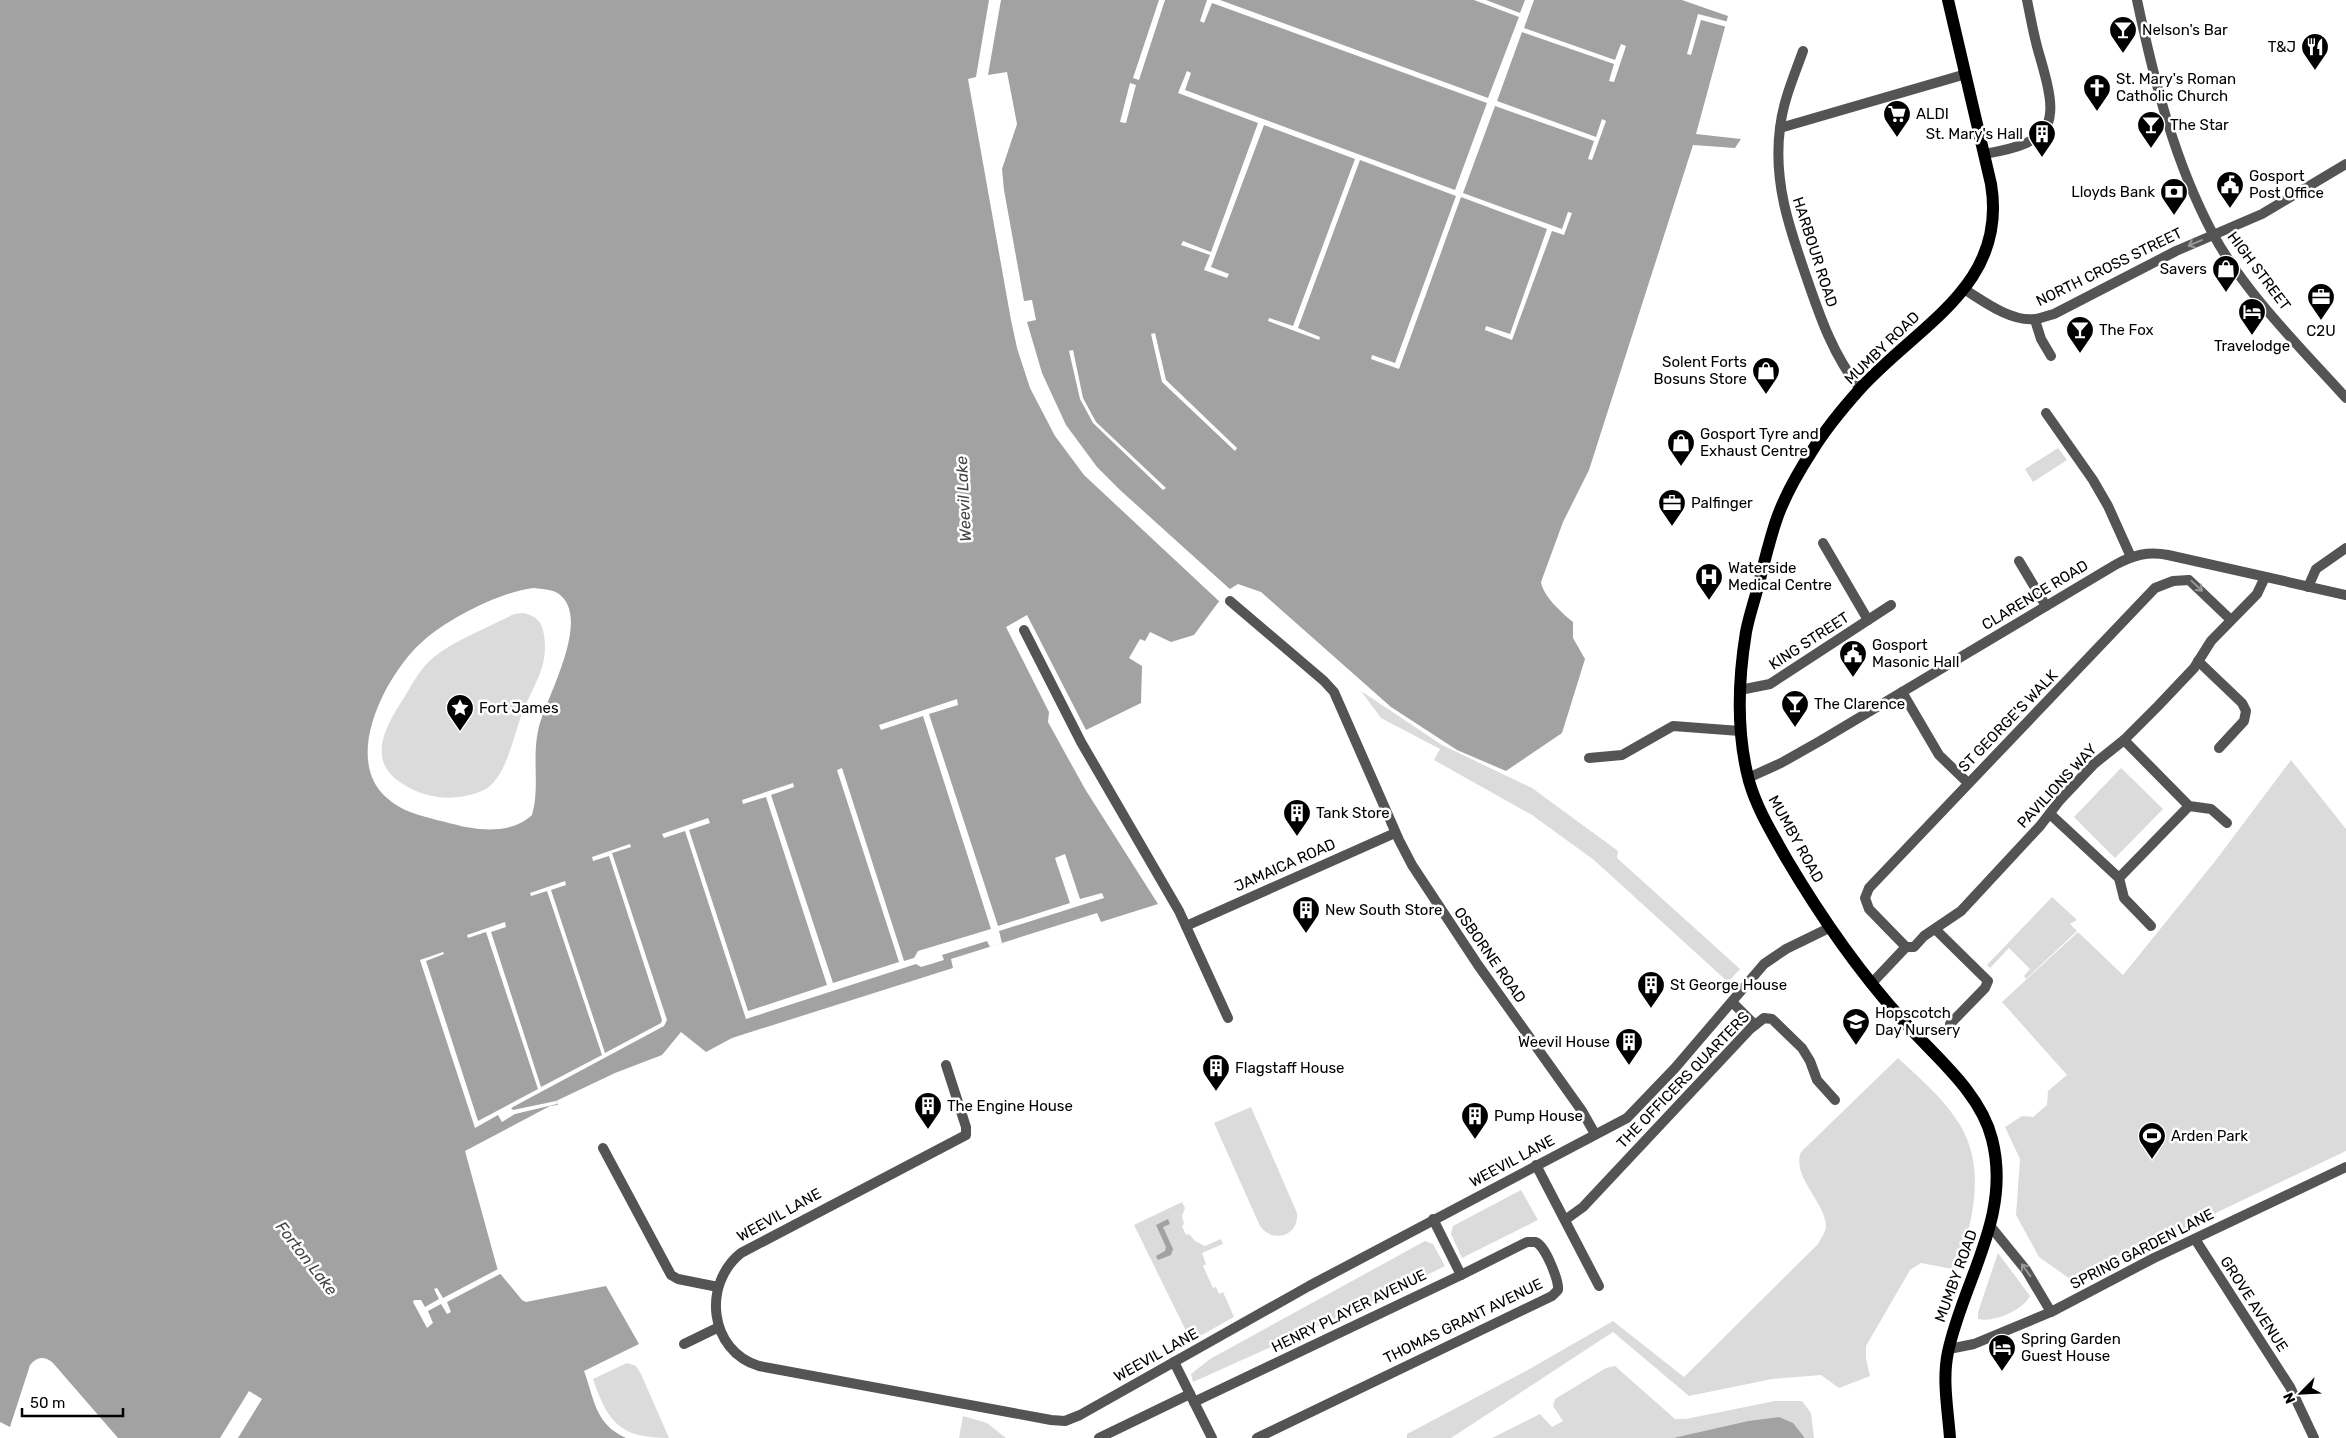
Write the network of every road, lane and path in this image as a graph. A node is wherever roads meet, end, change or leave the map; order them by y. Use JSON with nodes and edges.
{"nodes":[{"id":1,"x":1948,"y":0,"type":"edge"},
{"id":2,"x":2027,"y":0,"type":"edge"},
{"id":3,"x":2137,"y":0,"type":"edge"},
{"id":4,"x":1803,"y":51,"type":"dead end"},
{"id":5,"x":1966,"y":74,"type":"junction"},
{"id":6,"x":1780,"y":128,"type":"junction"},
{"id":7,"x":1984,"y":154,"type":"junction"},
{"id":8,"x":2346,"y":164,"type":"edge"},
{"id":9,"x":2214,"y":235,"type":"junction"},
{"id":10,"x":1964,"y":289,"type":"junction"},
{"id":11,"x":2034,"y":320,"type":"junction"},
{"id":12,"x":2051,"y":356,"type":"dead end"},
{"id":13,"x":1860,"y":389,"type":"junction"},
{"id":14,"x":2346,"y":398,"type":"edge"},
{"id":15,"x":2046,"y":414,"type":"dead end"},
{"id":16,"x":1822,"y":543,"type":"dead end"},
{"id":17,"x":2346,"y":548,"type":"edge"},
{"id":18,"x":2132,"y":557,"type":"junction"},
{"id":19,"x":2019,"y":561,"type":"dead end"},
{"id":20,"x":2265,"y":577,"type":"junction"},
{"id":21,"x":2308,"y":587,"type":"junction"},
{"id":22,"x":2346,"y":595,"type":"edge"},
{"id":23,"x":1230,"y":601,"type":"dead end"},
{"id":24,"x":1890,"y":605,"type":"dead end"},
{"id":25,"x":2046,"y":606,"type":"junction"},
{"id":26,"x":2234,"y":618,"type":"junction"},
{"id":27,"x":1868,"y":620,"type":"junction"},
{"id":28,"x":1024,"y":630,"type":"dead end"},
{"id":29,"x":2198,"y":661,"type":"junction"},
{"id":30,"x":1740,"y":690,"type":"junction"},
{"id":31,"x":1902,"y":692,"type":"junction"},
{"id":32,"x":1740,"y":731,"type":"junction"},
{"id":33,"x":2124,"y":740,"type":"junction"},
{"id":34,"x":2219,"y":748,"type":"dead end"},
{"id":35,"x":1589,"y":758,"type":"dead end"},
{"id":36,"x":1748,"y":778,"type":"junction"},
{"id":37,"x":1968,"y":784,"type":"junction"},
{"id":38,"x":2189,"y":806,"type":"junction"},
{"id":39,"x":2050,"y":814,"type":"junction"},
{"id":40,"x":2227,"y":823,"type":"dead end"},
{"id":41,"x":1396,"y":832,"type":"junction"},
{"id":42,"x":2118,"y":878,"type":"junction"},
{"id":43,"x":1186,"y":926,"type":"junction"},
{"id":44,"x":2151,"y":926,"type":"dead end"},
{"id":45,"x":1829,"y":928,"type":"junction"},
{"id":46,"x":1935,"y":929,"type":"junction"},
{"id":47,"x":1906,"y":948,"type":"junction"},
{"id":48,"x":1871,"y":984,"type":"junction"},
{"id":49,"x":1732,"y":1002,"type":"junction"},
{"id":50,"x":1228,"y":1018,"type":"dead end"},
{"id":51,"x":1755,"y":1024,"type":"junction"},
{"id":52,"x":1950,"y":1024,"type":"dead end"},
{"id":53,"x":946,"y":1065,"type":"dead end"},
{"id":54,"x":1835,"y":1100,"type":"dead end"},
{"id":55,"x":1595,"y":1134,"type":"junction"},
{"id":56,"x":603,"y":1148,"type":"dead end"},
{"id":57,"x":1536,"y":1165,"type":"junction"},
{"id":58,"x":2346,"y":1167,"type":"edge"},
{"id":59,"x":1433,"y":1219,"type":"junction"},
{"id":60,"x":1565,"y":1220,"type":"junction"},
{"id":61,"x":1991,"y":1226,"type":"junction"},
{"id":62,"x":2195,"y":1240,"type":"junction"},
{"id":63,"x":1460,"y":1275,"type":"junction"},
{"id":64,"x":1599,"y":1286,"type":"dead end"},
{"id":65,"x":718,"y":1287,"type":"junction"},
{"id":66,"x":2051,"y":1312,"type":"junction"},
{"id":67,"x":719,"y":1327,"type":"junction"},
{"id":68,"x":684,"y":1344,"type":"dead end"},
{"id":69,"x":1949,"y":1350,"type":"junction"},
{"id":70,"x":1174,"y":1362,"type":"junction"},
{"id":71,"x":1192,"y":1398,"type":"junction"},
{"id":72,"x":1099,"y":1438,"type":"edge"},
{"id":73,"x":1212,"y":1438,"type":"edge"},
{"id":74,"x":1257,"y":1438,"type":"edge"},
{"id":75,"x":1950,"y":1438,"type":"edge"},
{"id":76,"x":2314,"y":1438,"type":"edge"}],
"edges":[{"from":1,"to":5,"type":"main road","name":"MUMBY ROAD"},
{"from":2,"to":7,"type":"street"},
{"from":3,"to":9,"type":"street","name":"HIGH STREET"},
{"from":4,"to":6,"type":"street","name":"HARBOUR ROAD"},
{"from":5,"to":6,"type":"street"},
{"from":5,"to":7,"type":"main road","name":"MUMBY ROAD"},
{"from":6,"to":13,"type":"street","name":"HARBOUR ROAD"},
{"from":7,"to":10,"type":"main road","name":"MUMBY ROAD"},
{"from":8,"to":9,"type":"street","name":"NORTH CROSS STREET"},
{"from":9,"to":11,"type":"street","name":"NORTH CROSS STREET","one_way":true},
{"from":9,"to":14,"type":"street","name":"HIGH STREET"},
{"from":10,"to":11,"type":"street","name":"NORTH CROSS STREET"},
{"from":10,"to":13,"type":"main road","name":"MUMBY ROAD"},
{"from":11,"to":12,"type":"street"},
{"from":13,"to":30,"type":"main road","name":"MUMBY ROAD"},
{"from":15,"to":18,"type":"street"},
{"from":16,"to":27,"type":"street"},
{"from":17,"to":21,"type":"street"},
{"from":18,"to":20,"type":"street","name":"CLARENCE ROAD"},
{"from":18,"to":25,"type":"street","name":"CLARENCE ROAD"},
{"from":19,"to":25,"type":"street"},
{"from":20,"to":21,"type":"street","name":"CLARENCE ROAD"},
{"from":20,"to":26,"type":"street","name":"PAVILIONS WAY"},
{"from":21,"to":22,"type":"street","name":"CLARENCE ROAD"},
{"from":23,"to":41,"type":"street","name":"OSBORNE ROAD"},
{"from":24,"to":27,"type":"street","name":"KING STREET"},
{"from":25,"to":31,"type":"street","name":"CLARENCE ROAD"},
{"from":26,"to":29,"type":"street","name":"PAVILIONS WAY"},
{"from":37,"to":26,"type":"street","name":"ST GEORGE'S WALK","one_way":true},
{"from":27,"to":30,"type":"street","name":"KING STREET"},
{"from":28,"to":43,"type":"street"},
{"from":29,"to":33,"type":"street","name":"PAVILIONS WAY"},
{"from":29,"to":34,"type":"street"},
{"from":30,"to":32,"type":"main road","name":"MUMBY ROAD"},
{"from":31,"to":36,"type":"street","name":"CLARENCE ROAD"},
{"from":31,"to":37,"type":"street"},
{"from":32,"to":35,"type":"street"},
{"from":32,"to":36,"type":"main road","name":"MUMBY ROAD"},
{"from":33,"to":38,"type":"street"},
{"from":33,"to":39,"type":"street","name":"PAVILIONS WAY"},
{"from":36,"to":45,"type":"main road","name":"MUMBY ROAD"},
{"from":37,"to":47,"type":"street","name":"ST GEORGE'S WALK"},
{"from":38,"to":40,"type":"street"},
{"from":38,"to":42,"type":"street"},
{"from":39,"to":42,"type":"street"},
{"from":39,"to":46,"type":"street","name":"PAVILIONS WAY"},
{"from":41,"to":43,"type":"street","name":"JAMAICA ROAD"},
{"from":41,"to":55,"type":"street","name":"OSBORNE ROAD"},
{"from":42,"to":44,"type":"street"},
{"from":43,"to":50,"type":"street"},
{"from":45,"to":48,"type":"main road","name":"MUMBY ROAD"},
{"from":45,"to":49,"type":"street","name":"WEEVIL LANE"},
{"from":46,"to":47,"type":"street","name":"PAVILIONS WAY"},
{"from":46,"to":52,"type":"street"},
{"from":47,"to":48,"type":"street","name":"PAVILIONS WAY"},
{"from":48,"to":61,"type":"main road","name":"MUMBY ROAD"},
{"from":49,"to":51,"type":"street"},
{"from":49,"to":55,"type":"street","name":"WEEVIL LANE"},
{"from":51,"to":54,"type":"street","name":"THE OFFICERS QUARTERS"},
{"from":51,"to":60,"type":"street","name":"THE OFFICERS QUARTERS"},
{"from":53,"to":65,"type":"street","name":"WEEVIL LANE"},
{"from":55,"to":57,"type":"street","name":"WEEVIL LANE"},
{"from":56,"to":65,"type":"street"},
{"from":57,"to":59,"type":"street","name":"WEEVIL LANE"},
{"from":57,"to":60,"type":"street"},
{"from":58,"to":62,"type":"street","name":"SPRING GARDEN LANE"},
{"from":59,"to":63,"type":"street"},
{"from":59,"to":70,"type":"street","name":"WEEVIL LANE"},
{"from":60,"to":64,"type":"street"},
{"from":66,"to":61,"type":"street","one_way":true},
{"from":61,"to":69,"type":"main road","name":"MUMBY ROAD"},
{"from":62,"to":66,"type":"street","name":"SPRING GARDEN LANE"},
{"from":62,"to":76,"type":"street","name":"GROVE AVENUE"},
{"from":63,"to":71,"type":"street","name":"HENRY PLAYER AVENUE"},
{"from":63,"to":74,"type":"street","name":"THOMAS GRANT AVENUE"},
{"from":65,"to":67,"type":"street","name":"WEEVIL LANE"},
{"from":66,"to":69,"type":"street","name":"SPRING GARDEN LANE"},
{"from":67,"to":68,"type":"street"},
{"from":67,"to":70,"type":"street","name":"WEEVIL LANE"},
{"from":69,"to":75,"type":"main road","name":"MUMBY ROAD"},
{"from":70,"to":71,"type":"street"},
{"from":71,"to":72,"type":"street","name":"HENRY PLAYER AVENUE"},
{"from":71,"to":73,"type":"street"}]}
